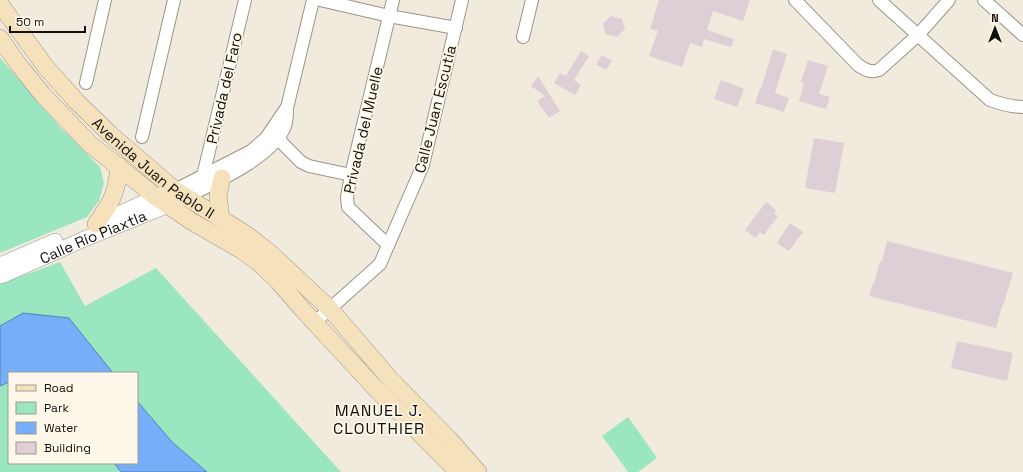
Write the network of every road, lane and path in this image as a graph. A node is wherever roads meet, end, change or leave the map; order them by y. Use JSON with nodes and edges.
{"nodes":[{"id":1,"x":105,"y":0,"type":"edge"},
{"id":2,"x":174,"y":0,"type":"edge"},
{"id":3,"x":245,"y":0,"type":"edge"},
{"id":4,"x":313,"y":0,"type":"edge"},
{"id":5,"x":320,"y":0,"type":"edge"},
{"id":6,"x":393,"y":0,"type":"edge"},
{"id":7,"x":462,"y":0,"type":"edge"},
{"id":8,"x":532,"y":0,"type":"edge"},
{"id":9,"x":795,"y":0,"type":"edge"},
{"id":10,"x":878,"y":0,"type":"edge"},
{"id":11,"x":950,"y":0,"type":"edge"},
{"id":12,"x":984,"y":0,"type":"edge"},
{"id":13,"x":0,"y":4,"type":"edge"},
{"id":14,"x":389,"y":16,"type":"junction"},
{"id":15,"x":456,"y":28,"type":"junction"},
{"id":16,"x":918,"y":35,"type":"junction"},
{"id":17,"x":1023,"y":35,"type":"edge"},
{"id":18,"x":523,"y":37,"type":"dead end"},
{"id":19,"x":0,"y":38,"type":"edge"},
{"id":20,"x":86,"y":83,"type":"dead end"},
{"id":21,"x":1023,"y":107,"type":"edge"},
{"id":22,"x":287,"y":108,"type":"junction"},
{"id":23,"x":142,"y":137,"type":"dead end"},
{"id":24,"x":278,"y":139,"type":"junction"},
{"id":25,"x":118,"y":166,"type":"junction"},
{"id":26,"x":203,"y":176,"type":"junction"},
{"id":27,"x":351,"y":176,"type":"junction"},
{"id":28,"x":222,"y":178,"type":"junction"},
{"id":29,"x":181,"y":193,"type":"junction"},
{"id":30,"x":162,"y":201,"type":"junction"},
{"id":31,"x":221,"y":219,"type":"junction"},
{"id":32,"x":96,"y":224,"type":"junction"},
{"id":33,"x":388,"y":245,"type":"junction"},
{"id":34,"x":0,"y":265,"type":"edge"},
{"id":35,"x":0,"y":276,"type":"edge"},
{"id":36,"x":330,"y":309,"type":"junction"},
{"id":37,"x":315,"y":322,"type":"junction"},
{"id":38,"x":410,"y":411,"type":"junction"},
{"id":39,"x":458,"y":472,"type":"edge"},
{"id":40,"x":478,"y":472,"type":"edge"}],
"edges":[{"from":1,"to":20,"type":"street"},
{"from":2,"to":23,"type":"street"},
{"from":3,"to":26,"type":"street","name":"Privada del Faro"},
{"from":4,"to":22,"type":"street"},
{"from":5,"to":14,"type":"street"},
{"from":6,"to":14,"type":"street","name":"Privada del Muelle"},
{"from":7,"to":15,"type":"street","name":"Calle Juan Escutia"},
{"from":8,"to":18,"type":"street"},
{"from":9,"to":16,"type":"street"},
{"from":10,"to":16,"type":"street"},
{"from":11,"to":16,"type":"street"},
{"from":12,"to":17,"type":"street"},
{"from":13,"to":29,"type":"main road","name":"Avenida Juan Pablo II"},
{"from":14,"to":15,"type":"street"},
{"from":14,"to":27,"type":"street","name":"Privada del Muelle"},
{"from":15,"to":33,"type":"street","name":"Calle Juan Escutia"},
{"from":16,"to":21,"type":"street"},
{"from":19,"to":25,"type":"main road","name":"Avenida Juan Pablo II"},
{"from":22,"to":24,"type":"street"},
{"from":22,"to":26,"type":"street"},
{"from":24,"to":27,"type":"street"},
{"from":24,"to":28,"type":"street"},
{"from":25,"to":30,"type":"main road","name":"Avenida Juan Pablo II"},
{"from":25,"to":32,"type":"main road"},
{"from":26,"to":29,"type":"street"},
{"from":27,"to":33,"type":"street","name":"Privada del Muelle"},
{"from":28,"to":29,"type":"street"},
{"from":28,"to":31,"type":"main road"},
{"from":29,"to":30,"type":"street","name":"Calle Río Piaxtla"},
{"from":29,"to":31,"type":"main road","name":"Avenida Juan Pablo II"},
{"from":30,"to":32,"type":"street","name":"Calle Río Piaxtla"},
{"from":30,"to":35,"type":"street","name":"Calle Río Piaxtla"},
{"from":30,"to":37,"type":"main road","name":"Avenida Juan Pablo II"},
{"from":31,"to":36,"type":"main road","name":"Avenida Juan Pablo II"},
{"from":32,"to":34,"type":"street","name":"Calle Río Piaxtla"},
{"from":33,"to":36,"type":"street","name":"Calle Juan Escutia"},
{"from":36,"to":37,"type":"street"},
{"from":36,"to":38,"type":"main road","name":"Avenida Juan Pablo II"},
{"from":37,"to":38,"type":"main road","name":"Avenida Juan Pablo II"},
{"from":38,"to":39,"type":"main road","name":"Avenida Juan Pablo II"},
{"from":38,"to":40,"type":"main road","name":"Avenida Juan Pablo II"}]}
